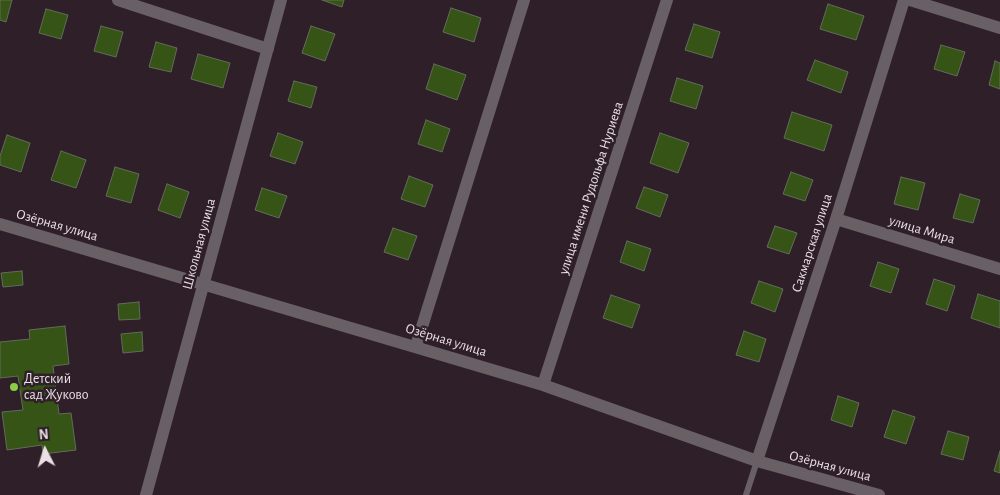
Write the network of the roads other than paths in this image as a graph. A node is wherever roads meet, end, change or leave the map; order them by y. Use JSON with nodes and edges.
{"nodes":[{"id":1,"x":118,"y":0,"type":"edge"},
{"id":2,"x":281,"y":0,"type":"edge"},
{"id":3,"x":524,"y":0,"type":"edge"},
{"id":4,"x":667,"y":0,"type":"edge"},
{"id":5,"x":904,"y":0,"type":"edge"},
{"id":6,"x":910,"y":0,"type":"edge"},
{"id":7,"x":1000,"y":28,"type":"edge"},
{"id":8,"x":268,"y":49,"type":"junction"},
{"id":9,"x":836,"y":219,"type":"junction"},
{"id":10,"x":0,"y":224,"type":"edge"},
{"id":11,"x":1000,"y":268,"type":"edge"},
{"id":12,"x":204,"y":284,"type":"junction"},
{"id":13,"x":416,"y":346,"type":"junction"},
{"id":14,"x":543,"y":385,"type":"junction"},
{"id":15,"x":757,"y":462,"type":"junction"},
{"id":16,"x":146,"y":495,"type":"edge"},
{"id":17,"x":746,"y":495,"type":"edge"},
{"id":18,"x":879,"y":495,"type":"edge"}],
"edges":[{"from":1,"to":8,"type":"street"},
{"from":2,"to":8,"type":"street","name":"Школьная улица"},
{"from":3,"to":13,"type":"street"},
{"from":4,"to":14,"type":"street","name":"улица имени Рудольфа Нуриева"},
{"from":5,"to":9,"type":"street","name":"Сакмарская улица"},
{"from":6,"to":7,"type":"street"},
{"from":8,"to":12,"type":"street","name":"Школьная улица"},
{"from":9,"to":11,"type":"street","name":"улица Мира"},
{"from":9,"to":15,"type":"street","name":"Сакмарская улица"},
{"from":10,"to":12,"type":"street","name":"Озёрная улица"},
{"from":12,"to":13,"type":"street","name":"Озёрная улица"},
{"from":12,"to":16,"type":"street","name":"Школьная улица"},
{"from":13,"to":14,"type":"street","name":"Озёрная улица"},
{"from":14,"to":15,"type":"street","name":"Озёрная улица"},
{"from":15,"to":17,"type":"lane","name":"Сакмарская улица"},
{"from":15,"to":18,"type":"street","name":"Озёрная улица"}]}
